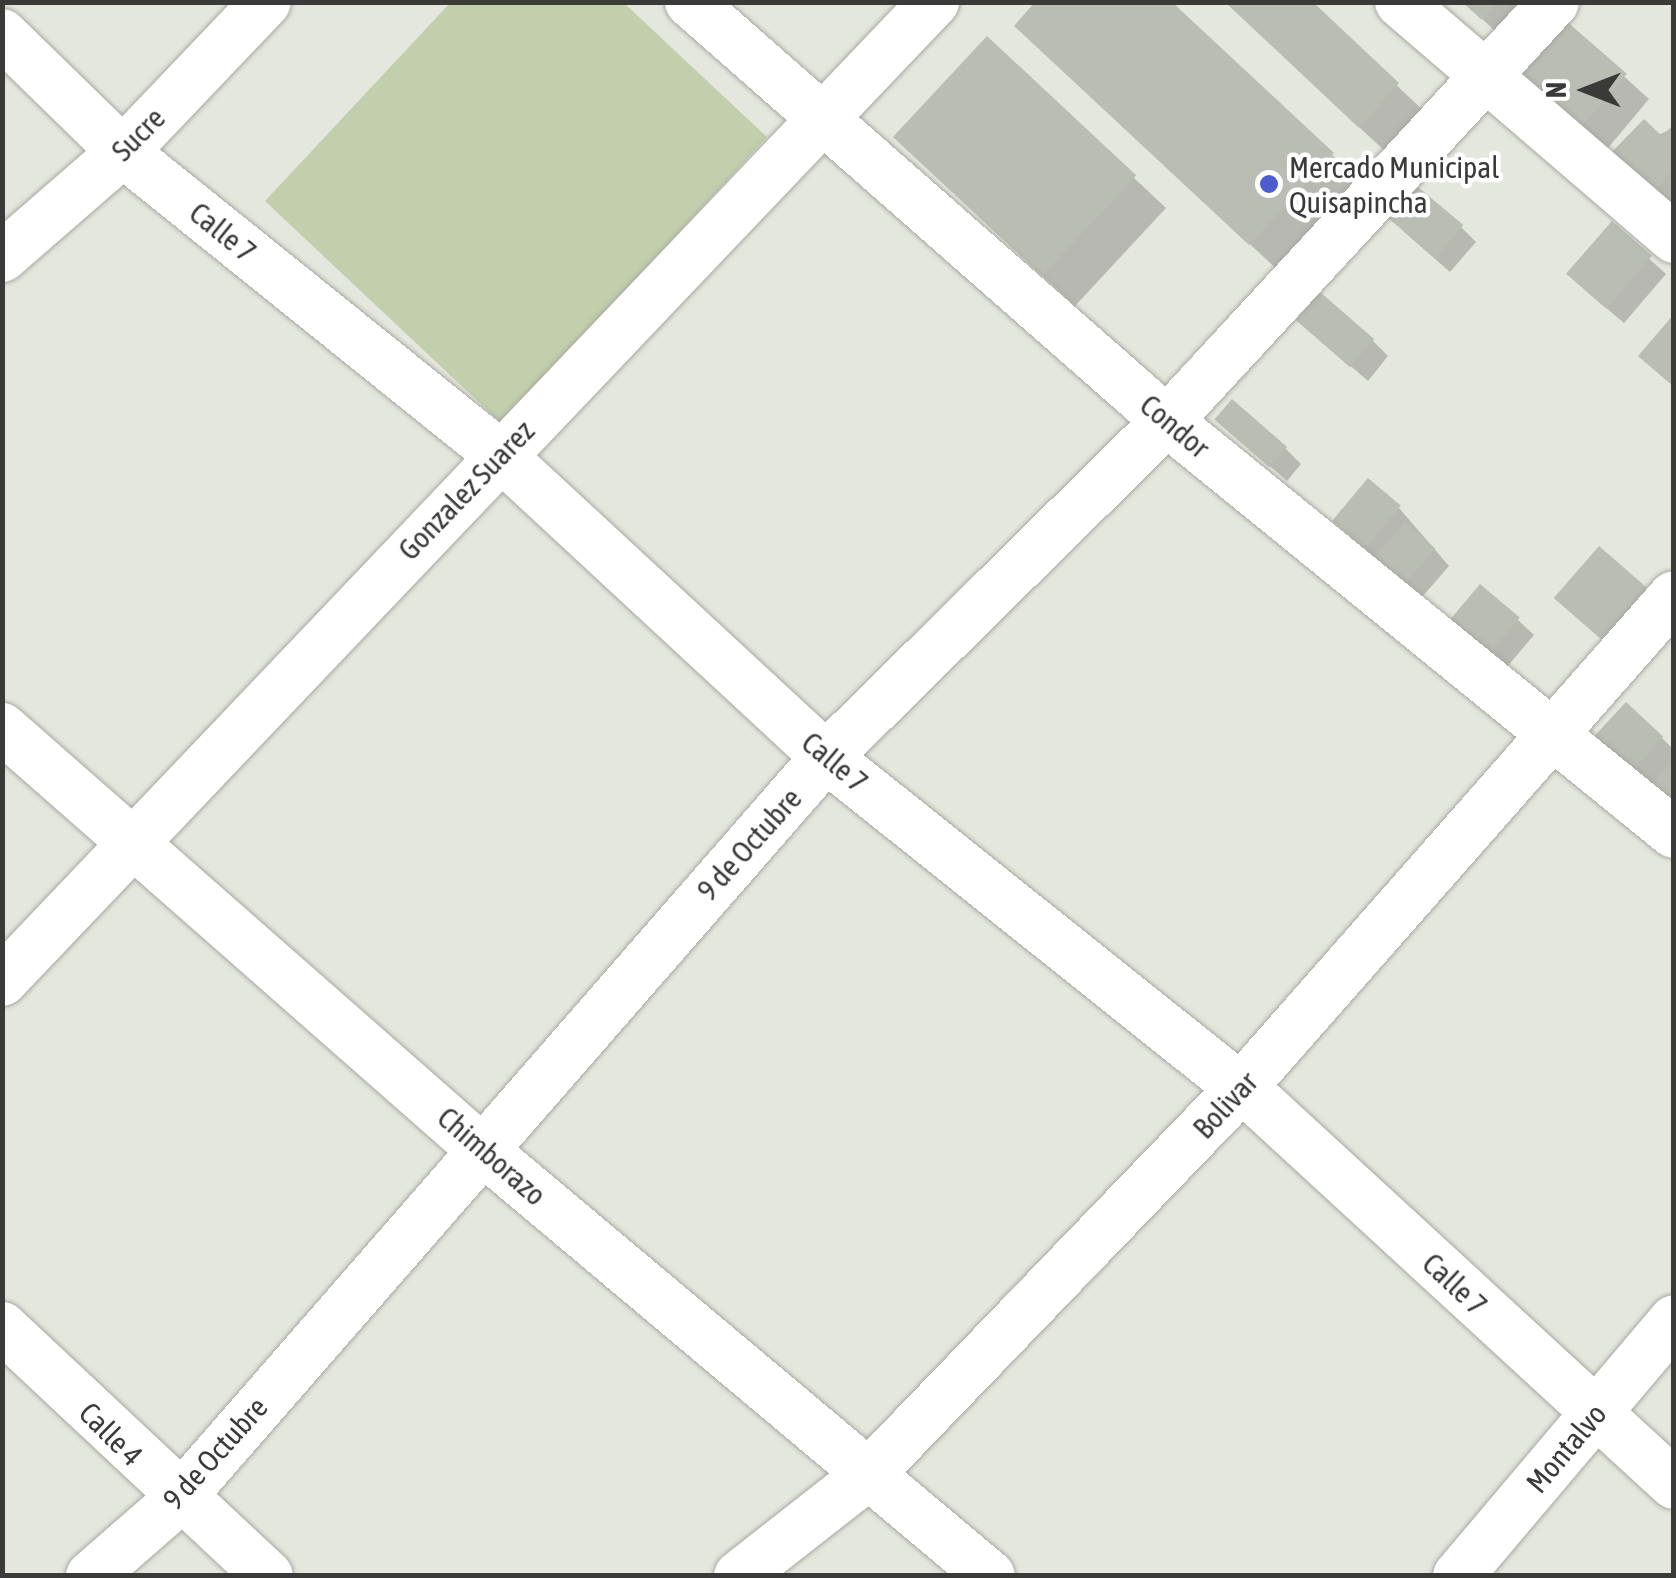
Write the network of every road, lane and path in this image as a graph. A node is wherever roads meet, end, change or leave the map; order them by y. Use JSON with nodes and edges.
{"nodes":[{"id":1,"x":266,"y":2,"type":"edge"},
{"id":2,"x":690,"y":2,"type":"edge"},
{"id":3,"x":934,"y":2,"type":"edge"},
{"id":4,"x":1400,"y":2,"type":"edge"},
{"id":5,"x":1554,"y":2,"type":"edge"},
{"id":6,"x":2,"y":34,"type":"edge"},
{"id":7,"x":1484,"y":82,"type":"junction"},
{"id":8,"x":828,"y":120,"type":"junction"},
{"id":9,"x":123,"y":152,"type":"junction"},
{"id":10,"x":1674,"y":238,"type":"edge"},
{"id":11,"x":2,"y":256,"type":"edge"},
{"id":12,"x":1167,"y":421,"type":"junction"},
{"id":13,"x":500,"y":454,"type":"junction"},
{"id":14,"x":1674,"y":596,"type":"edge"},
{"id":15,"x":2,"y":728,"type":"edge"},
{"id":16,"x":1556,"y":731,"type":"junction"},
{"id":17,"x":826,"y":757,"type":"junction"},
{"id":18,"x":1674,"y":833,"type":"edge"},
{"id":19,"x":133,"y":837,"type":"junction"},
{"id":20,"x":2,"y":980,"type":"edge"},
{"id":21,"x":1242,"y":1088,"type":"junction"},
{"id":22,"x":479,"y":1146,"type":"junction"},
{"id":23,"x":1674,"y":1320,"type":"edge"},
{"id":24,"x":2,"y":1327,"type":"edge"},
{"id":25,"x":1595,"y":1414,"type":"junction"},
{"id":26,"x":869,"y":1474,"type":"junction"},
{"id":27,"x":1674,"y":1484,"type":"edge"},
{"id":28,"x":178,"y":1500,"type":"junction"},
{"id":29,"x":91,"y":1576,"type":"edge"},
{"id":30,"x":268,"y":1576,"type":"edge"},
{"id":31,"x":739,"y":1576,"type":"edge"},
{"id":32,"x":990,"y":1576,"type":"edge"},
{"id":33,"x":1458,"y":1576,"type":"edge"}],
"edges":[{"from":1,"to":9,"type":"street","name":"Sucre"},
{"from":2,"to":8,"type":"street","name":"Condor"},
{"from":3,"to":8,"type":"street","name":"Gonzalez Suarez"},
{"from":4,"to":7,"type":"street"},
{"from":5,"to":7,"type":"street","name":"9 de Octubre"},
{"from":6,"to":9,"type":"street","name":"Calle 7"},
{"from":7,"to":10,"type":"street"},
{"from":7,"to":12,"type":"street","name":"9 de Octubre"},
{"from":8,"to":12,"type":"street","name":"Condor"},
{"from":8,"to":13,"type":"street","name":"Gonzalez Suarez"},
{"from":9,"to":11,"type":"street","name":"Sucre"},
{"from":9,"to":13,"type":"street","name":"Calle 7"},
{"from":12,"to":16,"type":"street","name":"Condor"},
{"from":12,"to":17,"type":"street","name":"9 de Octubre"},
{"from":13,"to":17,"type":"street","name":"Calle 7"},
{"from":13,"to":19,"type":"street","name":"Gonzalez Suarez"},
{"from":14,"to":16,"type":"street","name":"Bolivar"},
{"from":15,"to":19,"type":"street","name":"Chimborazo"},
{"from":16,"to":18,"type":"street","name":"Condor"},
{"from":16,"to":21,"type":"street","name":"Bolivar"},
{"from":17,"to":21,"type":"street","name":"Calle 7"},
{"from":17,"to":22,"type":"street","name":"9 de Octubre"},
{"from":19,"to":20,"type":"street","name":"Gonzalez Suarez"},
{"from":19,"to":22,"type":"street","name":"Chimborazo"},
{"from":21,"to":25,"type":"street","name":"Calle 7"},
{"from":21,"to":26,"type":"street","name":"Bolivar"},
{"from":22,"to":26,"type":"street","name":"Chimborazo"},
{"from":22,"to":28,"type":"street","name":"9 de Octubre"},
{"from":23,"to":25,"type":"street","name":"Montalvo"},
{"from":24,"to":28,"type":"street","name":"Calle 4"},
{"from":25,"to":27,"type":"street","name":"Calle 7"},
{"from":25,"to":33,"type":"street","name":"Montalvo"},
{"from":26,"to":31,"type":"street","name":"Bolivar"},
{"from":26,"to":32,"type":"street","name":"Chimborazo"},
{"from":28,"to":29,"type":"street","name":"9 de Octubre"},
{"from":28,"to":30,"type":"street","name":"Calle 4"}]}
